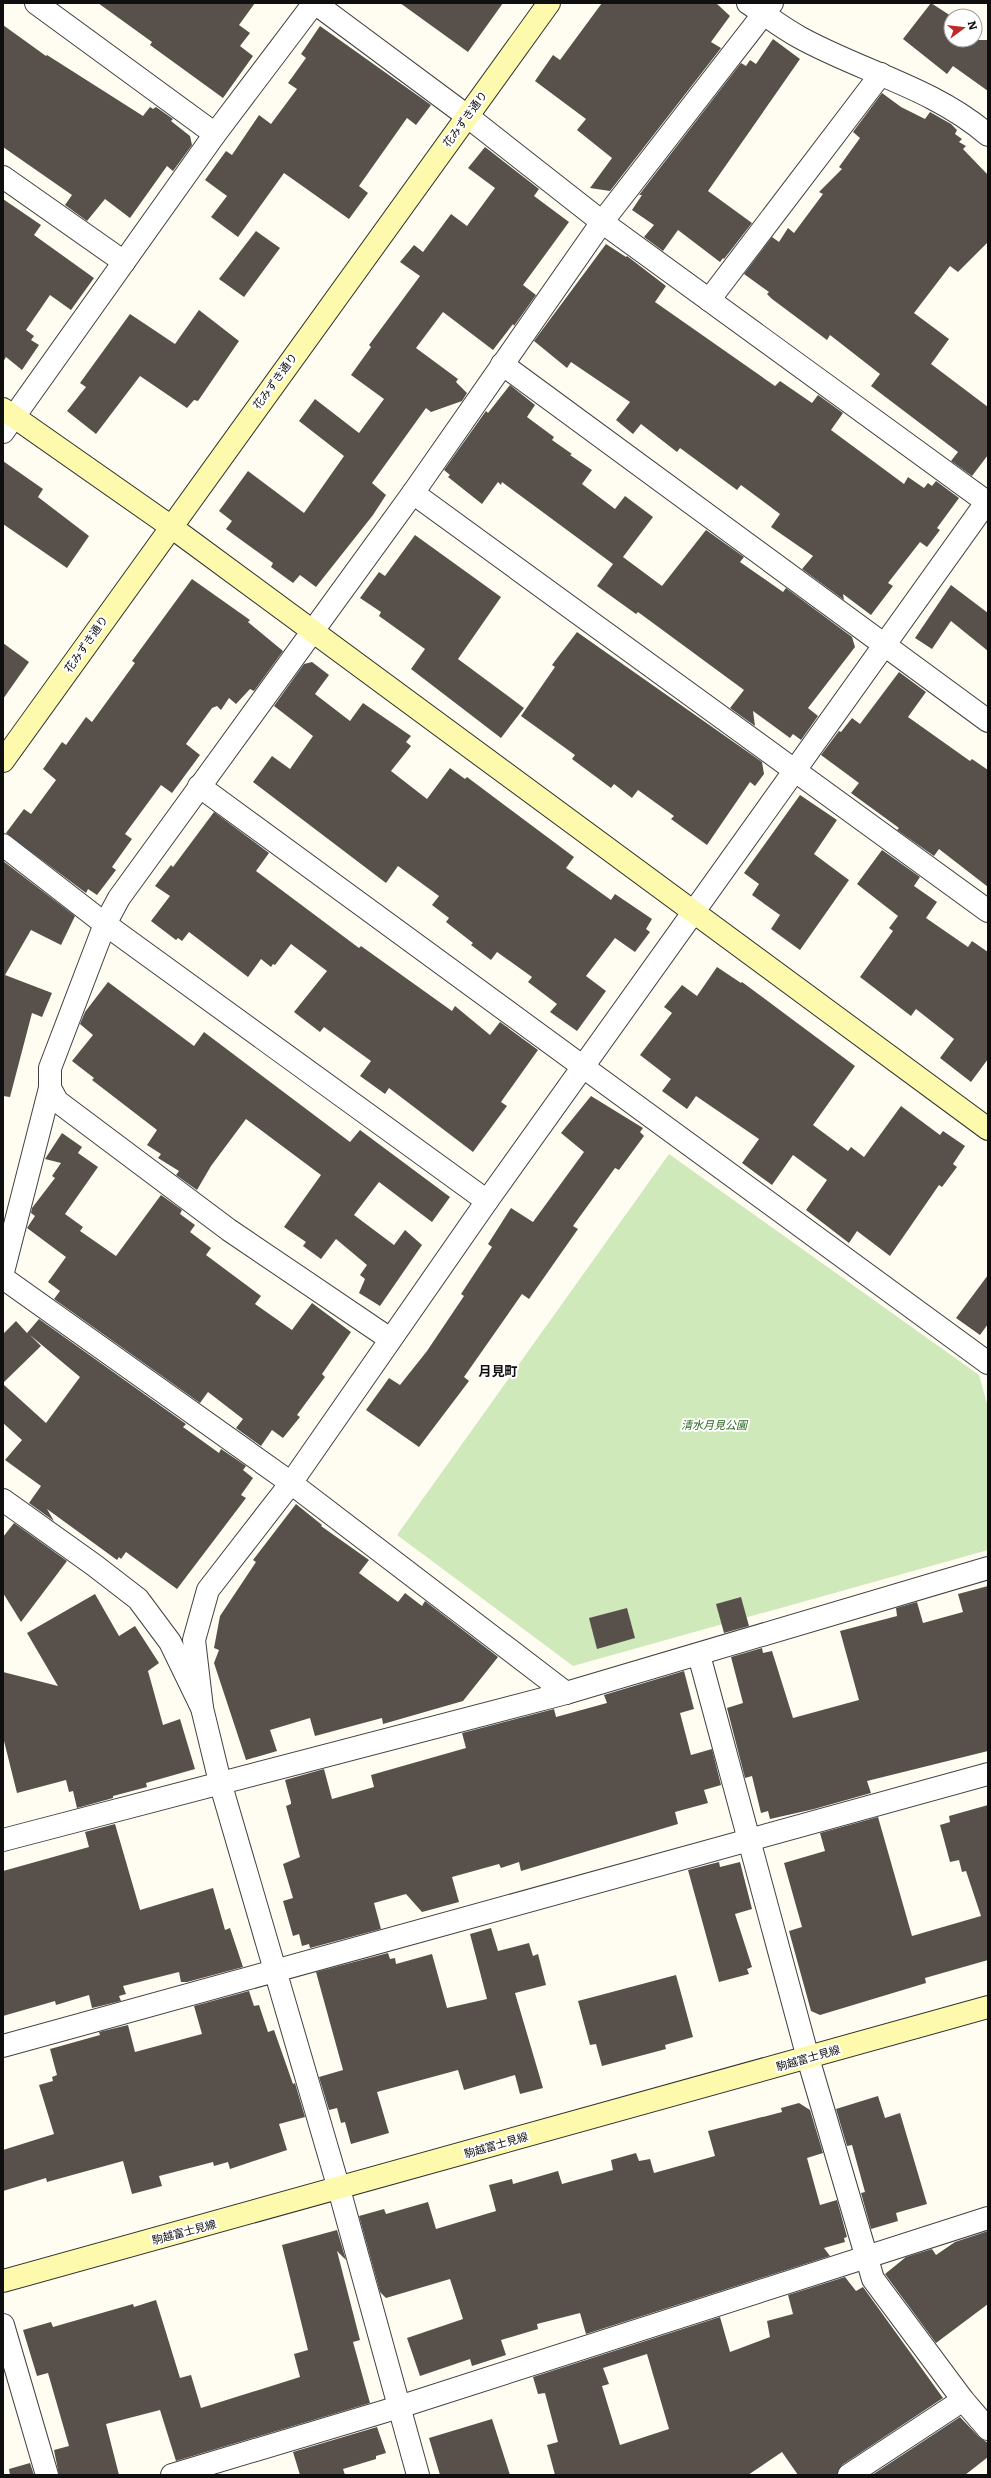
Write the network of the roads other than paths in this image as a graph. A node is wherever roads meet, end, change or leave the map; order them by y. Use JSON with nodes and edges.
{"nodes":[{"id":1,"x":36,"y":3,"type":"edge"},
{"id":2,"x":314,"y":3,"type":"edge"},
{"id":3,"x":549,"y":3,"type":"edge"},
{"id":4,"x":761,"y":7,"type":"edge"},
{"id":5,"x":881,"y":74,"type":"junction"},
{"id":6,"x":467,"y":116,"type":"junction"},
{"id":7,"x":215,"y":134,"type":"junction"},
{"id":8,"x":988,"y":135,"type":"edge"},
{"id":9,"x":3,"y":177,"type":"edge"},
{"id":10,"x":602,"y":222,"type":"junction"},
{"id":11,"x":124,"y":262,"type":"junction"},
{"id":12,"x":709,"y":300,"type":"junction"},
{"id":13,"x":502,"y":364,"type":"junction"},
{"id":14,"x":7,"y":420,"type":"edge"},
{"id":15,"x":413,"y":493,"type":"junction"},
{"id":16,"x":988,"y":502,"type":"edge"},
{"id":17,"x":170,"y":526,"type":"junction"},
{"id":18,"x":312,"y":631,"type":"junction"},
{"id":19,"x":886,"y":644,"type":"junction"},
{"id":20,"x":988,"y":721,"type":"edge"},
{"id":21,"x":3,"y":761,"type":"edge"},
{"id":22,"x":794,"y":771,"type":"junction"},
{"id":23,"x":200,"y":786,"type":"junction"},
{"id":24,"x":3,"y":845,"type":"edge"},
{"id":25,"x":694,"y":911,"type":"junction"},
{"id":26,"x":988,"y":912,"type":"edge"},
{"id":27,"x":105,"y":924,"type":"junction"},
{"id":28,"x":583,"y":1066,"type":"junction"},
{"id":29,"x":50,"y":1088,"type":"junction"},
{"id":30,"x":988,"y":1129,"type":"edge"},
{"id":31,"x":487,"y":1201,"type":"junction"},
{"id":32,"x":3,"y":1272,"type":"edge"},
{"id":33,"x":3,"y":1278,"type":"edge"},
{"id":34,"x":390,"y":1339,"type":"junction"},
{"id":35,"x":988,"y":1363,"type":"edge"},
{"id":36,"x":291,"y":1483,"type":"junction"},
{"id":37,"x":3,"y":1500,"type":"edge"},
{"id":38,"x":988,"y":1568,"type":"edge"},
{"id":39,"x":699,"y":1655,"type":"junction"},
{"id":40,"x":566,"y":1693,"type":"junction"},
{"id":41,"x":202,"y":1708,"type":"junction"},
{"id":42,"x":988,"y":1774,"type":"edge"},
{"id":43,"x":220,"y":1782,"type":"junction"},
{"id":44,"x":747,"y":1839,"type":"junction"},
{"id":45,"x":3,"y":1840,"type":"edge"},
{"id":46,"x":276,"y":1972,"type":"junction"},
{"id":47,"x":988,"y":2007,"type":"edge"},
{"id":48,"x":3,"y":2046,"type":"edge"},
{"id":49,"x":808,"y":2058,"type":"junction"},
{"id":50,"x":339,"y":2189,"type":"junction"},
{"id":51,"x":988,"y":2218,"type":"edge"},
{"id":52,"x":866,"y":2258,"type":"junction"},
{"id":53,"x":3,"y":2282,"type":"edge"},
{"id":54,"x":3,"y":2325,"type":"edge"},
{"id":55,"x":963,"y":2400,"type":"junction"},
{"id":56,"x":399,"y":2407,"type":"junction"},
{"id":57,"x":988,"y":2429,"type":"edge"},
{"id":58,"x":47,"y":2475,"type":"edge"},
{"id":59,"x":172,"y":2475,"type":"edge"},
{"id":60,"x":418,"y":2475,"type":"edge"},
{"id":61,"x":848,"y":2475,"type":"edge"}],
"edges":[{"from":1,"to":7,"type":"street"},
{"from":2,"to":6,"type":"street"},
{"from":2,"to":7,"type":"street"},
{"from":3,"to":6,"type":"street","name":"花みずき通り"},
{"from":4,"to":5,"type":"street"},
{"from":4,"to":10,"type":"street"},
{"from":5,"to":8,"type":"street"},
{"from":5,"to":12,"type":"street"},
{"from":6,"to":10,"type":"street"},
{"from":6,"to":17,"type":"street","name":"花みずき通り"},
{"from":7,"to":11,"type":"street"},
{"from":9,"to":11,"type":"street"},
{"from":10,"to":12,"type":"street"},
{"from":10,"to":13,"type":"street"},
{"from":11,"to":14,"type":"street"},
{"from":12,"to":16,"type":"street"},
{"from":13,"to":15,"type":"street"},
{"from":13,"to":19,"type":"street"},
{"from":14,"to":17,"type":"street"},
{"from":15,"to":18,"type":"street"},
{"from":15,"to":22,"type":"street"},
{"from":16,"to":19,"type":"street"},
{"from":17,"to":18,"type":"street"},
{"from":17,"to":21,"type":"street","name":"花みずき通り"},
{"from":18,"to":23,"type":"street"},
{"from":18,"to":25,"type":"street"},
{"from":19,"to":20,"type":"street"},
{"from":19,"to":22,"type":"street"},
{"from":22,"to":25,"type":"street"},
{"from":22,"to":26,"type":"street"},
{"from":23,"to":27,"type":"street"},
{"from":23,"to":28,"type":"street"},
{"from":24,"to":27,"type":"street"},
{"from":25,"to":28,"type":"street"},
{"from":25,"to":30,"type":"street"},
{"from":27,"to":29,"type":"street"},
{"from":27,"to":31,"type":"street"},
{"from":28,"to":31,"type":"street"},
{"from":28,"to":35,"type":"street"},
{"from":29,"to":32,"type":"street"},
{"from":29,"to":34,"type":"street"},
{"from":31,"to":34,"type":"street"},
{"from":33,"to":36,"type":"street"},
{"from":34,"to":36,"type":"street"},
{"from":36,"to":40,"type":"street"},
{"from":36,"to":41,"type":"street"},
{"from":37,"to":41,"type":"street"},
{"from":38,"to":39,"type":"street"},
{"from":39,"to":40,"type":"street"},
{"from":39,"to":44,"type":"street"},
{"from":40,"to":43,"type":"street"},
{"from":41,"to":43,"type":"street"},
{"from":42,"to":44,"type":"street"},
{"from":43,"to":45,"type":"street"},
{"from":43,"to":46,"type":"street"},
{"from":44,"to":46,"type":"street"},
{"from":44,"to":49,"type":"street"},
{"from":46,"to":48,"type":"street"},
{"from":46,"to":50,"type":"street"},
{"from":47,"to":49,"type":"street","name":"駒越富士見線"},
{"from":49,"to":50,"type":"street","name":"駒越富士見線"},
{"from":49,"to":52,"type":"street"},
{"from":50,"to":53,"type":"street","name":"駒越富士見線"},
{"from":50,"to":56,"type":"street"},
{"from":51,"to":52,"type":"street"},
{"from":52,"to":55,"type":"street"},
{"from":52,"to":56,"type":"street"},
{"from":54,"to":58,"type":"street"},
{"from":55,"to":57,"type":"street"},
{"from":55,"to":61,"type":"street"},
{"from":56,"to":59,"type":"street"},
{"from":56,"to":60,"type":"street"}]}
